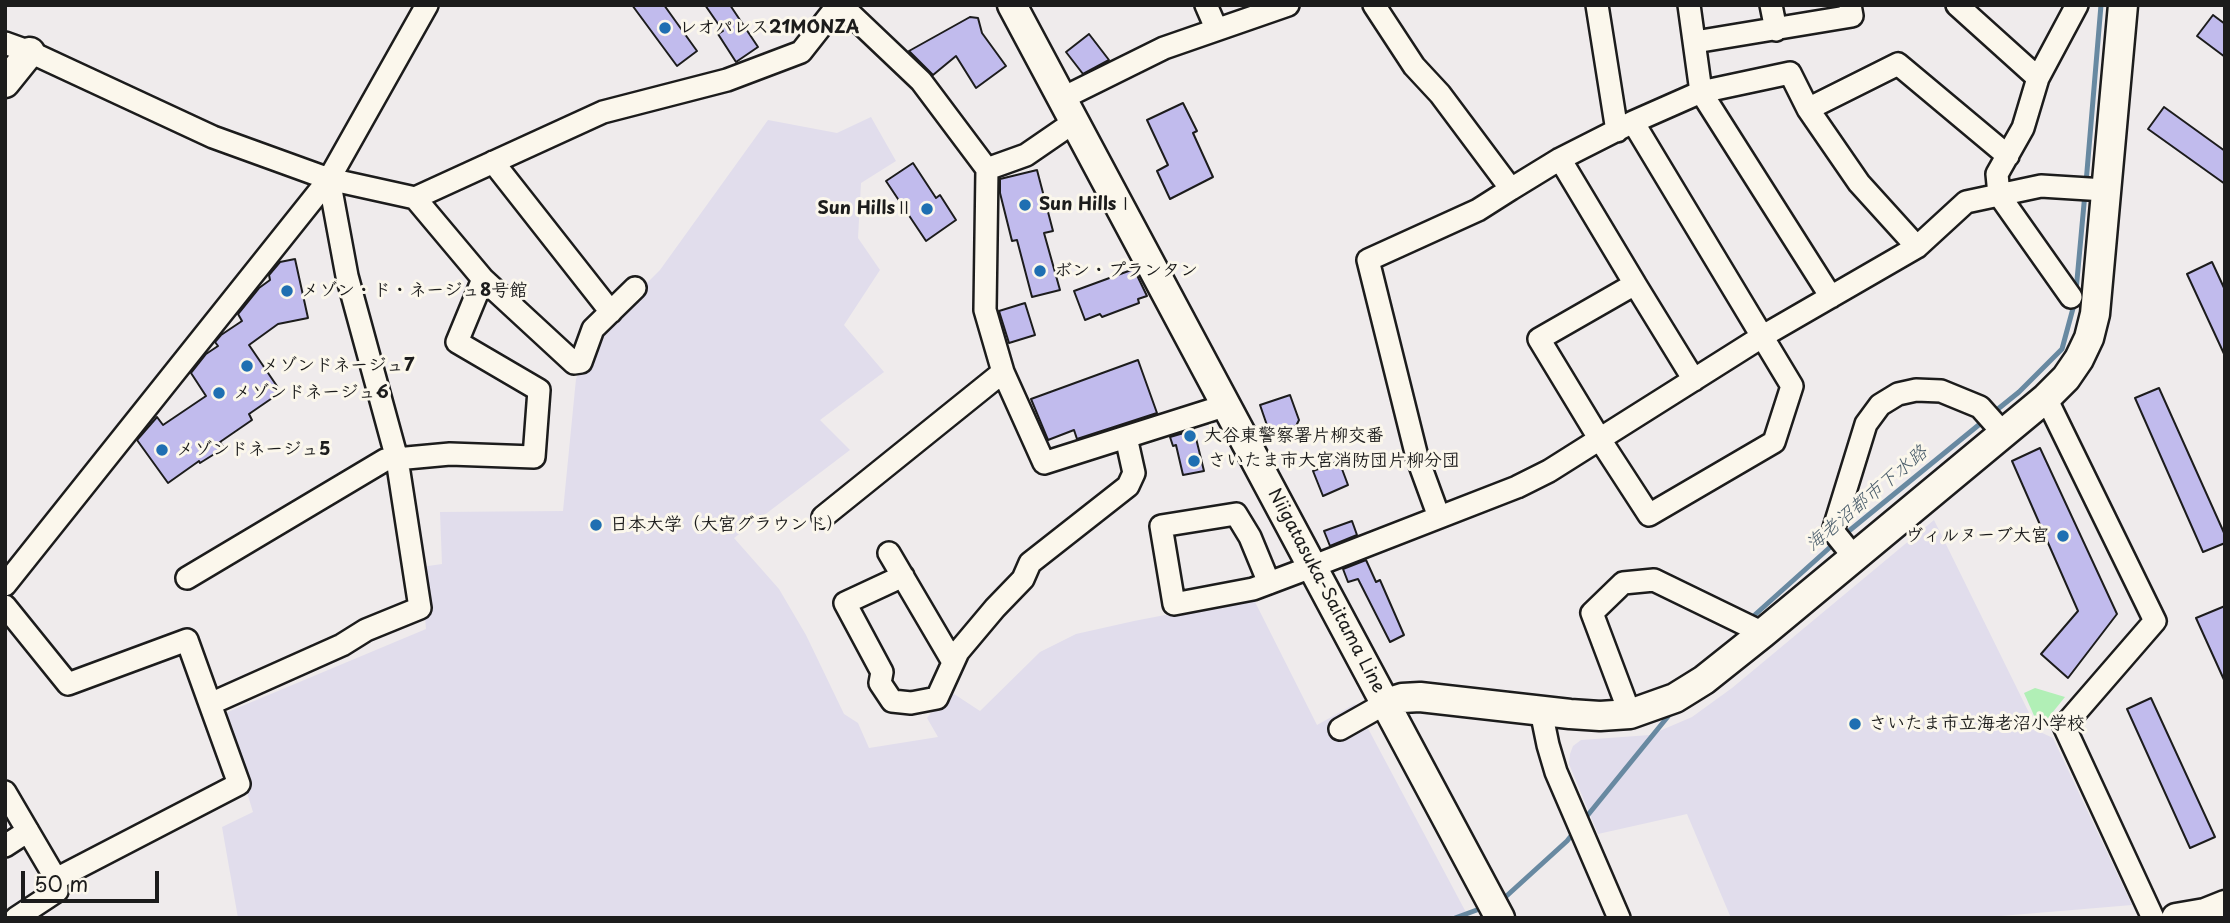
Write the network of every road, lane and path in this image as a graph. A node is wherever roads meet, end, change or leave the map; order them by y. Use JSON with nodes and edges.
{"nodes":[{"id":1,"x":427,"y":5,"type":"edge"},
{"id":2,"x":839,"y":5,"type":"edge"},
{"id":3,"x":1012,"y":5,"type":"edge"},
{"id":4,"x":1206,"y":5,"type":"edge"},
{"id":5,"x":1288,"y":5,"type":"edge"},
{"id":6,"x":1374,"y":5,"type":"edge"},
{"id":7,"x":1597,"y":5,"type":"edge"},
{"id":8,"x":1689,"y":5,"type":"edge"},
{"id":9,"x":1771,"y":5,"type":"edge"},
{"id":10,"x":1850,"y":5,"type":"edge"},
{"id":11,"x":1957,"y":5,"type":"edge"},
{"id":12,"x":2077,"y":5,"type":"edge"},
{"id":13,"x":2123,"y":5,"type":"edge"},
{"id":14,"x":1216,"y":28,"type":"junction"},
{"id":15,"x":1776,"y":30,"type":"junction"},
{"id":16,"x":1695,"y":42,"type":"junction"},
{"id":17,"x":18,"y":47,"type":"edge"},
{"id":18,"x":2038,"y":78,"type":"junction"},
{"id":19,"x":5,"y":83,"type":"edge"},
{"id":20,"x":1701,"y":92,"type":"junction"},
{"id":21,"x":1808,"y":108,"type":"junction"},
{"id":22,"x":1068,"y":111,"type":"junction"},
{"id":23,"x":1625,"y":126,"type":"junction"},
{"id":24,"x":2008,"y":156,"type":"junction"},
{"id":25,"x":1560,"y":159,"type":"junction"},
{"id":26,"x":493,"y":162,"type":"junction"},
{"id":27,"x":987,"y":169,"type":"junction"},
{"id":28,"x":329,"y":179,"type":"junction"},
{"id":29,"x":1511,"y":189,"type":"junction"},
{"id":30,"x":2105,"y":190,"type":"junction"},
{"id":31,"x":1999,"y":195,"type":"junction"},
{"id":32,"x":415,"y":198,"type":"junction"},
{"id":33,"x":1917,"y":247,"type":"junction"},
{"id":34,"x":484,"y":279,"type":"junction"},
{"id":35,"x":1635,"y":284,"type":"junction"},
{"id":36,"x":635,"y":288,"type":"dead end"},
{"id":37,"x":1832,"y":297,"type":"junction"},
{"id":38,"x":2071,"y":297,"type":"dead end"},
{"id":39,"x":611,"y":312,"type":"junction"},
{"id":40,"x":1763,"y":336,"type":"junction"},
{"id":41,"x":1003,"y":372,"type":"junction"},
{"id":42,"x":1694,"y":380,"type":"junction"},
{"id":43,"x":2046,"y":398,"type":"junction"},
{"id":44,"x":1227,"y":405,"type":"junction"},
{"id":45,"x":2004,"y":434,"type":"junction"},
{"id":46,"x":1126,"y":437,"type":"junction"},
{"id":47,"x":1598,"y":438,"type":"junction"},
{"id":48,"x":397,"y":459,"type":"junction"},
{"id":49,"x":823,"y":517,"type":"dead end"},
{"id":50,"x":1439,"y":517,"type":"junction"},
{"id":51,"x":889,"y":553,"type":"dead end"},
{"id":52,"x":1854,"y":557,"type":"junction"},
{"id":53,"x":1314,"y":566,"type":"junction"},
{"id":54,"x":903,"y":576,"type":"junction"},
{"id":55,"x":187,"y":578,"type":"dead end"},
{"id":56,"x":1269,"y":583,"type":"junction"},
{"id":57,"x":5,"y":585,"type":"edge"},
{"id":58,"x":5,"y":606,"type":"edge"},
{"id":59,"x":1763,"y":633,"type":"junction"},
{"id":60,"x":953,"y":662,"type":"junction"},
{"id":61,"x":1386,"y":703,"type":"junction"},
{"id":62,"x":210,"y":704,"type":"junction"},
{"id":63,"x":1541,"y":711,"type":"junction"},
{"id":64,"x":1630,"y":714,"type":"junction"},
{"id":65,"x":1340,"y":730,"type":"dead end"},
{"id":66,"x":5,"y":792,"type":"edge"},
{"id":67,"x":28,"y":831,"type":"junction"},
{"id":68,"x":5,"y":846,"type":"edge"},
{"id":69,"x":56,"y":879,"type":"junction"},
{"id":70,"x":2212,"y":912,"type":"edge"},
{"id":71,"x":16,"y":918,"type":"edge"},
{"id":72,"x":1500,"y":918,"type":"edge"},
{"id":73,"x":1619,"y":918,"type":"edge"},
{"id":74,"x":2153,"y":918,"type":"edge"},
{"id":75,"x":2176,"y":918,"type":"edge"}],
"edges":[{"from":1,"to":28,"type":"street"},
{"from":2,"to":26,"type":"street"},
{"from":2,"to":27,"type":"street"},
{"from":3,"to":22,"type":"street","name":"Niigatasuka-Saitama Line"},
{"from":4,"to":14,"type":"street"},
{"from":5,"to":14,"type":"street"},
{"from":6,"to":29,"type":"street"},
{"from":7,"to":23,"type":"street"},
{"from":8,"to":16,"type":"street"},
{"from":9,"to":15,"type":"street"},
{"from":10,"to":15,"type":"street"},
{"from":11,"to":18,"type":"street"},
{"from":12,"to":18,"type":"street"},
{"from":13,"to":30,"type":"street"},
{"from":14,"to":22,"type":"street"},
{"from":15,"to":16,"type":"street"},
{"from":16,"to":20,"type":"street"},
{"from":17,"to":19,"type":"street"},
{"from":17,"to":28,"type":"street"},
{"from":18,"to":24,"type":"street"},
{"from":20,"to":21,"type":"street"},
{"from":20,"to":23,"type":"street"},
{"from":20,"to":37,"type":"street"},
{"from":21,"to":24,"type":"street"},
{"from":21,"to":33,"type":"street"},
{"from":22,"to":27,"type":"street"},
{"from":22,"to":44,"type":"street","name":"Niigatasuka-Saitama Line"},
{"from":23,"to":25,"type":"street"},
{"from":23,"to":40,"type":"street"},
{"from":24,"to":31,"type":"street"},
{"from":25,"to":29,"type":"street"},
{"from":25,"to":35,"type":"street"},
{"from":26,"to":32,"type":"street"},
{"from":26,"to":39,"type":"street"},
{"from":27,"to":41,"type":"street"},
{"from":28,"to":32,"type":"street"},
{"from":28,"to":48,"type":"street"},
{"from":28,"to":57,"type":"street"},
{"from":29,"to":50,"type":"street"},
{"from":30,"to":31,"type":"street"},
{"from":30,"to":43,"type":"street"},
{"from":31,"to":33,"type":"street"},
{"from":31,"to":38,"type":"street"},
{"from":32,"to":34,"type":"street"},
{"from":33,"to":37,"type":"street"},
{"from":34,"to":39,"type":"street"},
{"from":34,"to":48,"type":"street"},
{"from":35,"to":42,"type":"street"},
{"from":35,"to":47,"type":"street"},
{"from":36,"to":39,"type":"street"},
{"from":37,"to":40,"type":"street"},
{"from":40,"to":42,"type":"street"},
{"from":40,"to":47,"type":"street"},
{"from":41,"to":46,"type":"street"},
{"from":41,"to":49,"type":"street"},
{"from":42,"to":47,"type":"street"},
{"from":43,"to":45,"type":"street"},
{"from":43,"to":74,"type":"street"},
{"from":44,"to":46,"type":"street"},
{"from":44,"to":53,"type":"street","name":"Niigatasuka-Saitama Line"},
{"from":45,"to":52,"type":"street"},
{"from":45,"to":52,"type":"street"},
{"from":46,"to":60,"type":"street"},
{"from":47,"to":50,"type":"street"},
{"from":48,"to":55,"type":"street"},
{"from":48,"to":62,"type":"street"},
{"from":50,"to":53,"type":"street"},
{"from":51,"to":54,"type":"street"},
{"from":52,"to":59,"type":"street"},
{"from":53,"to":56,"type":"street"},
{"from":53,"to":61,"type":"street","name":"Niigatasuka-Saitama Line"},
{"from":54,"to":60,"type":"street"},
{"from":54,"to":60,"type":"street"},
{"from":56,"to":56,"type":"street"},
{"from":58,"to":62,"type":"street"},
{"from":59,"to":64,"type":"street"},
{"from":59,"to":64,"type":"street"},
{"from":61,"to":63,"type":"street"},
{"from":61,"to":65,"type":"street"},
{"from":61,"to":72,"type":"street","name":"Niigatasuka-Saitama Line"},
{"from":62,"to":69,"type":"street"},
{"from":63,"to":64,"type":"street"},
{"from":63,"to":73,"type":"street"},
{"from":66,"to":67,"type":"street"},
{"from":67,"to":68,"type":"street"},
{"from":67,"to":69,"type":"street"},
{"from":69,"to":71,"type":"street"},
{"from":70,"to":75,"type":"street"}]}
